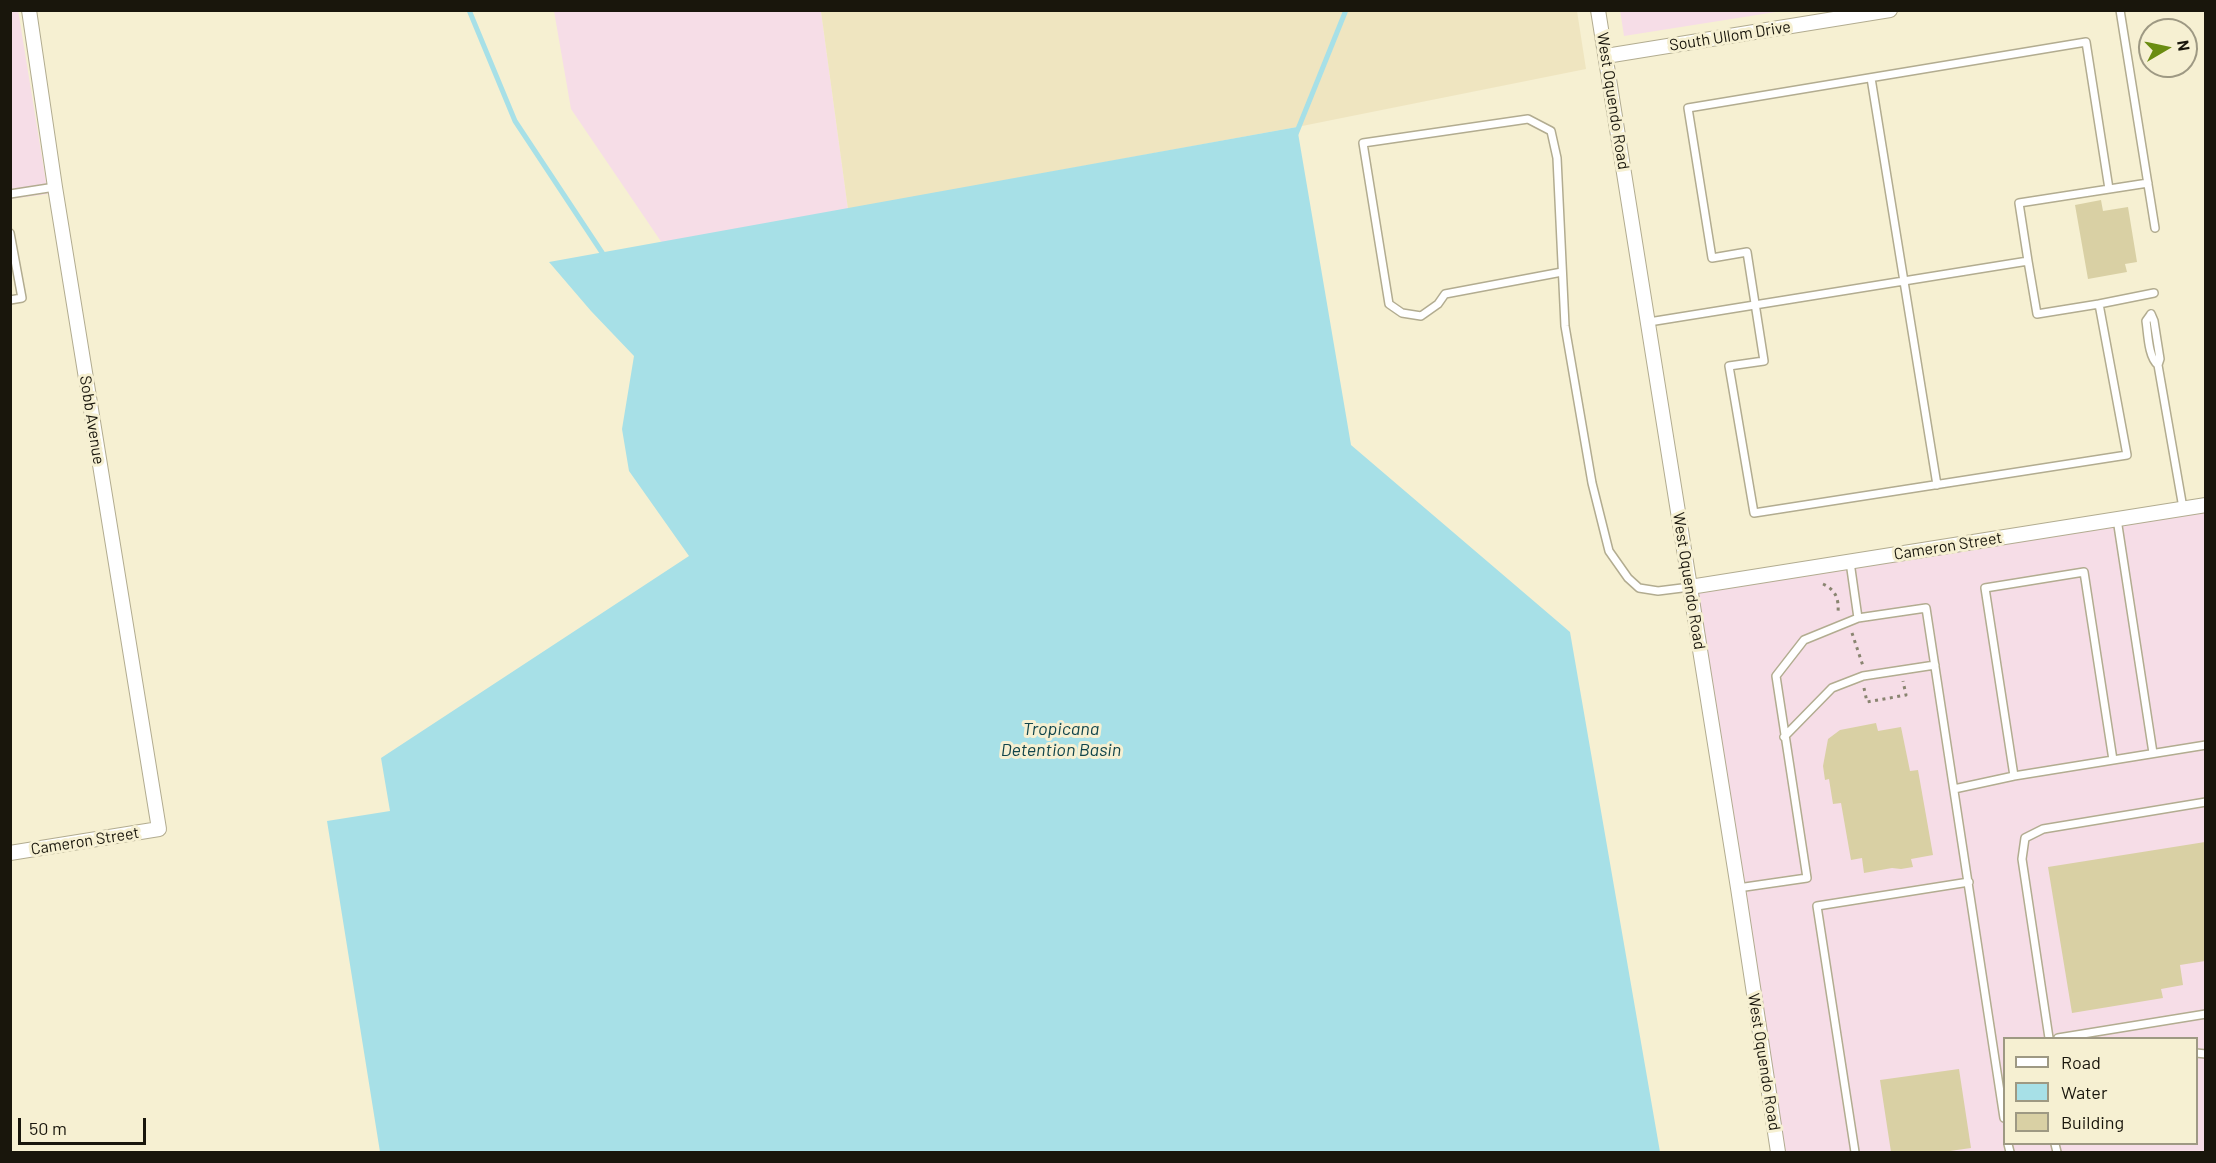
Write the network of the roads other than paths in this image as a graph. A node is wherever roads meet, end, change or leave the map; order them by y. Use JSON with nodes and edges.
{"nodes":[{"id":1,"x":29,"y":10,"type":"edge"},
{"id":2,"x":1598,"y":10,"type":"edge"},
{"id":3,"x":1890,"y":10,"type":"edge"},
{"id":4,"x":2120,"y":10,"type":"edge"},
{"id":5,"x":1606,"y":56,"type":"junction"},
{"id":6,"x":1871,"y":78,"type":"junction"},
{"id":7,"x":2148,"y":183,"type":"junction"},
{"id":8,"x":54,"y":187,"type":"junction"},
{"id":9,"x":2109,"y":189,"type":"junction"},
{"id":10,"x":10,"y":194,"type":"edge"},
{"id":11,"x":2155,"y":228,"type":"dead end"},
{"id":12,"x":10,"y":233,"type":"edge"},
{"id":13,"x":2028,"y":261,"type":"junction"},
{"id":14,"x":1562,"y":272,"type":"junction"},
{"id":15,"x":1903,"y":281,"type":"junction"},
{"id":16,"x":2154,"y":293,"type":"dead end"},
{"id":17,"x":10,"y":300,"type":"edge"},
{"id":18,"x":2099,"y":304,"type":"junction"},
{"id":19,"x":1756,"y":305,"type":"junction"},
{"id":20,"x":1649,"y":322,"type":"junction"},
{"id":21,"x":2158,"y":365,"type":"junction"},
{"id":22,"x":1937,"y":485,"type":"junction"},
{"id":23,"x":2205,"y":505,"type":"edge"},
{"id":24,"x":2183,"y":508,"type":"junction"},
{"id":25,"x":2116,"y":519,"type":"junction"},
{"id":26,"x":1850,"y":562,"type":"junction"},
{"id":27,"x":1690,"y":587,"type":"junction"},
{"id":28,"x":1858,"y":618,"type":"junction"},
{"id":29,"x":1935,"y":665,"type":"junction"},
{"id":30,"x":1784,"y":737,"type":"junction"},
{"id":31,"x":2205,"y":745,"type":"edge"},
{"id":32,"x":2153,"y":753,"type":"junction"},
{"id":33,"x":2113,"y":760,"type":"junction"},
{"id":34,"x":2014,"y":776,"type":"junction"},
{"id":35,"x":1954,"y":789,"type":"junction"},
{"id":36,"x":2205,"y":801,"type":"edge"},
{"id":37,"x":159,"y":829,"type":"joint"},
{"id":38,"x":10,"y":853,"type":"edge"},
{"id":39,"x":1968,"y":882,"type":"junction"},
{"id":40,"x":1738,"y":888,"type":"junction"},
{"id":41,"x":2205,"y":1014,"type":"edge"},
{"id":42,"x":2049,"y":1037,"type":"edge"},
{"id":43,"x":2064,"y":1037,"type":"edge"},
{"id":44,"x":2003,"y":1111,"type":"edge"},
{"id":45,"x":1778,"y":1152,"type":"edge"},
{"id":46,"x":1855,"y":1152,"type":"edge"}],
"edges":[{"from":1,"to":8,"type":"street","name":"Sobb Avenue"},
{"from":2,"to":5,"type":"street","name":"West Oquendo Road"},
{"from":3,"to":5,"type":"street","name":"South Ullom Drive"},
{"from":4,"to":7,"type":"lane"},
{"from":5,"to":20,"type":"street","name":"West Oquendo Road"},
{"from":6,"to":9,"type":"lane"},
{"from":6,"to":15,"type":"lane"},
{"from":6,"to":19,"type":"lane"},
{"from":7,"to":9,"type":"lane"},
{"from":7,"to":11,"type":"lane"},
{"from":8,"to":10,"type":"lane"},
{"from":8,"to":37,"type":"street","name":"Sobb Avenue"},
{"from":9,"to":13,"type":"lane"},
{"from":12,"to":17,"type":"lane"},
{"from":13,"to":15,"type":"lane"},
{"from":13,"to":18,"type":"lane"},
{"from":14,"to":14,"type":"lane"},
{"from":14,"to":27,"type":"lane"},
{"from":15,"to":19,"type":"lane"},
{"from":15,"to":22,"type":"lane"},
{"from":16,"to":18,"type":"lane"},
{"from":18,"to":22,"type":"lane"},
{"from":19,"to":20,"type":"lane"},
{"from":19,"to":22,"type":"lane"},
{"from":20,"to":27,"type":"street","name":"West Oquendo Road"},
{"from":21,"to":21,"type":"lane"},
{"from":21,"to":24,"type":"lane"},
{"from":23,"to":24,"type":"street","name":"Cameron Street"},
{"from":24,"to":25,"type":"street","name":"Cameron Street"},
{"from":25,"to":26,"type":"street","name":"Cameron Street"},
{"from":25,"to":32,"type":"lane"},
{"from":26,"to":27,"type":"street","name":"Cameron Street"},
{"from":26,"to":28,"type":"lane"},
{"from":27,"to":40,"type":"street","name":"West Oquendo Road"},
{"from":28,"to":29,"type":"lane"},
{"from":28,"to":30,"type":"lane"},
{"from":29,"to":30,"type":"lane"},
{"from":29,"to":35,"type":"lane"},
{"from":30,"to":40,"type":"lane"},
{"from":31,"to":32,"type":"lane"},
{"from":32,"to":33,"type":"lane"},
{"from":33,"to":34,"type":"lane"},
{"from":33,"to":34,"type":"lane"},
{"from":34,"to":35,"type":"lane"},
{"from":35,"to":39,"type":"lane"},
{"from":36,"to":42,"type":"lane"},
{"from":37,"to":38,"type":"street","name":"Cameron Street"},
{"from":39,"to":44,"type":"lane"},
{"from":39,"to":46,"type":"lane"},
{"from":40,"to":45,"type":"street","name":"West Oquendo Road"},
{"from":41,"to":43,"type":"lane"}]}
